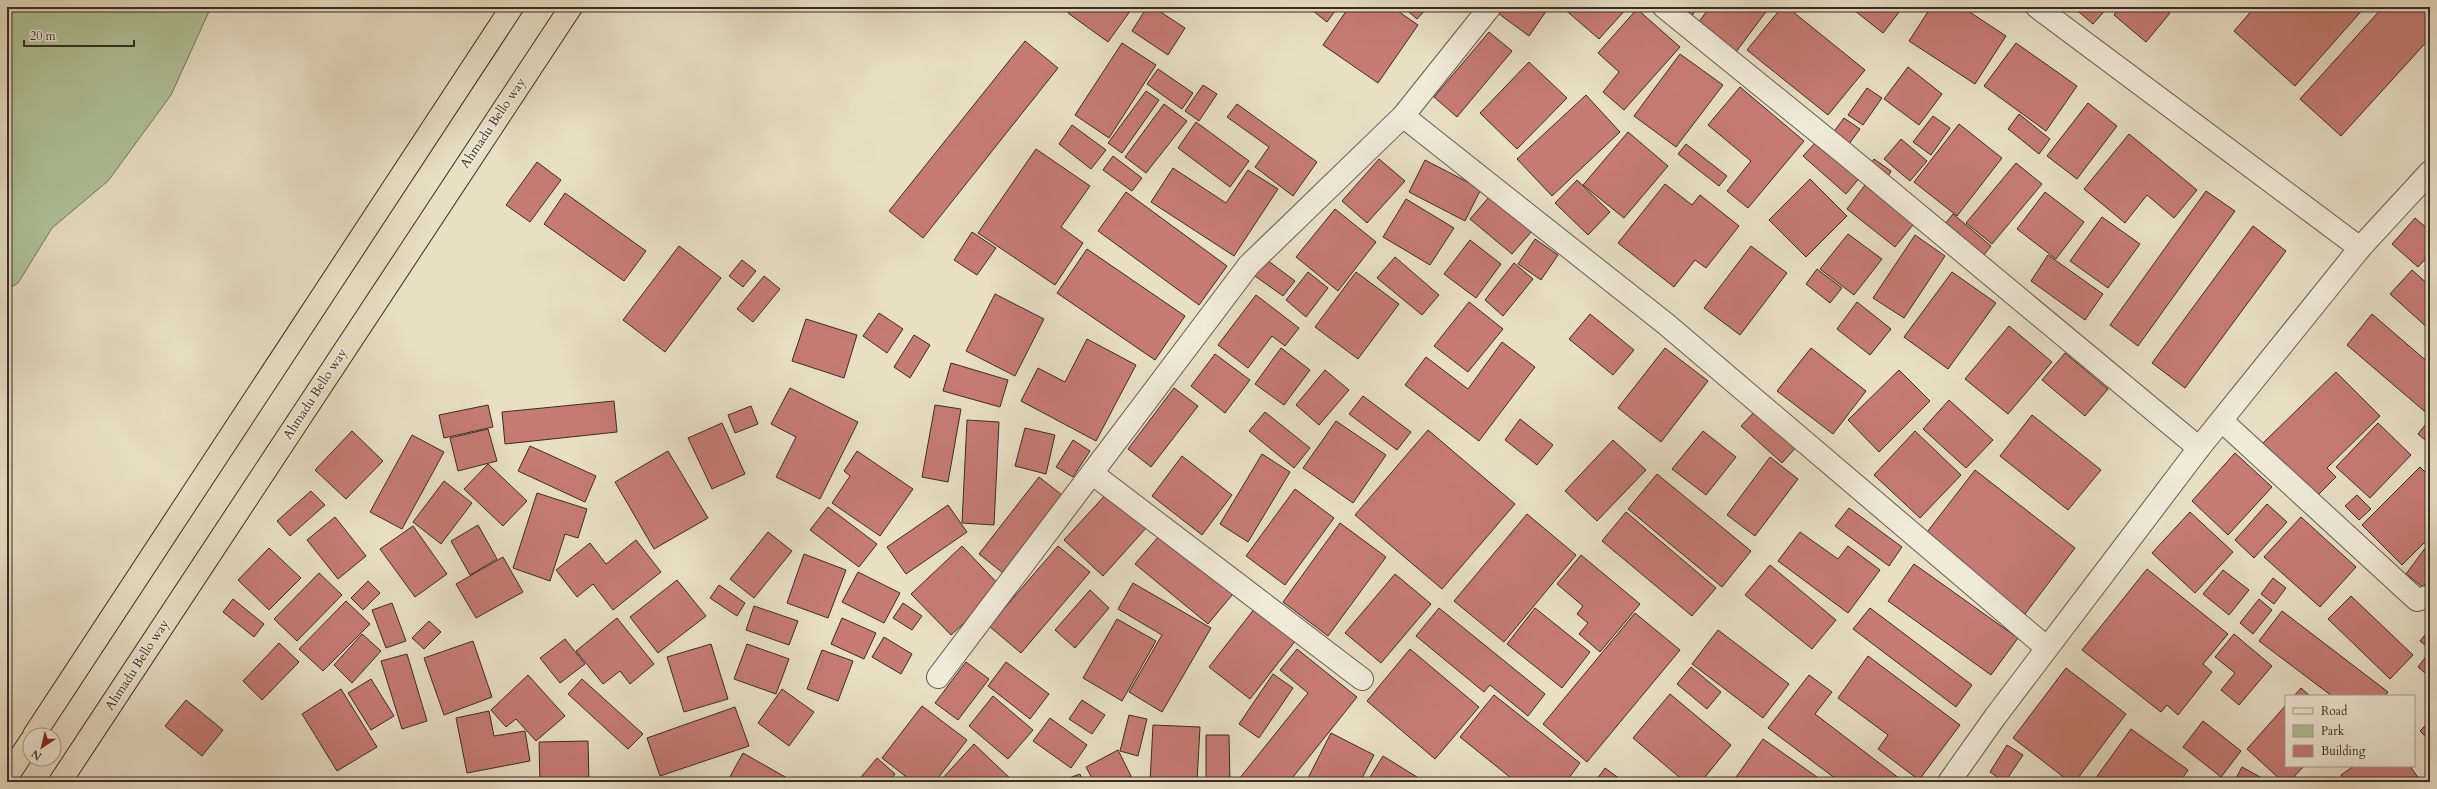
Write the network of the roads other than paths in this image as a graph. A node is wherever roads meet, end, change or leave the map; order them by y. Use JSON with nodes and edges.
{"nodes":[{"id":1,"x":512,"y":7,"type":"edge"},
{"id":2,"x":571,"y":7,"type":"edge"},
{"id":3,"x":1490,"y":7,"type":"edge"},
{"id":4,"x":1664,"y":7,"type":"edge"},
{"id":5,"x":2037,"y":7,"type":"edge"},
{"id":6,"x":1403,"y":116,"type":"junction"},
{"id":7,"x":2430,"y":172,"type":"edge"},
{"id":8,"x":2360,"y":248,"type":"junction"},
{"id":9,"x":2222,"y":421,"type":"junction"},
{"id":10,"x":2199,"y":448,"type":"junction"},
{"id":11,"x":1093,"y":474,"type":"junction"},
{"id":12,"x":2430,"y":596,"type":"edge"},
{"id":13,"x":2047,"y":648,"type":"junction"},
{"id":14,"x":938,"y":677,"type":"dead end"},
{"id":15,"x":1362,"y":679,"type":"dead end"},
{"id":16,"x":39,"y":727,"type":"edge"},
{"id":17,"x":22,"y":754,"type":"edge"},
{"id":18,"x":7,"y":777,"type":"edge"},
{"id":19,"x":60,"y":782,"type":"edge"},
{"id":20,"x":1949,"y":782,"type":"edge"}],
"edges":[{"from":1,"to":16,"type":"highway"},
{"from":2,"to":19,"type":"highway","name":"Ahmadu Bello way"},
{"from":3,"to":6,"type":"street"},
{"from":4,"to":10,"type":"street"},
{"from":5,"to":8,"type":"street"},
{"from":6,"to":11,"type":"street"},
{"from":6,"to":13,"type":"street"},
{"from":7,"to":8,"type":"street"},
{"from":8,"to":9,"type":"street"},
{"from":9,"to":10,"type":"street"},
{"from":9,"to":12,"type":"street"},
{"from":10,"to":13,"type":"street"},
{"from":11,"to":14,"type":"street"},
{"from":11,"to":15,"type":"street"},
{"from":13,"to":20,"type":"street"},
{"from":17,"to":18,"type":"highway"}]}
